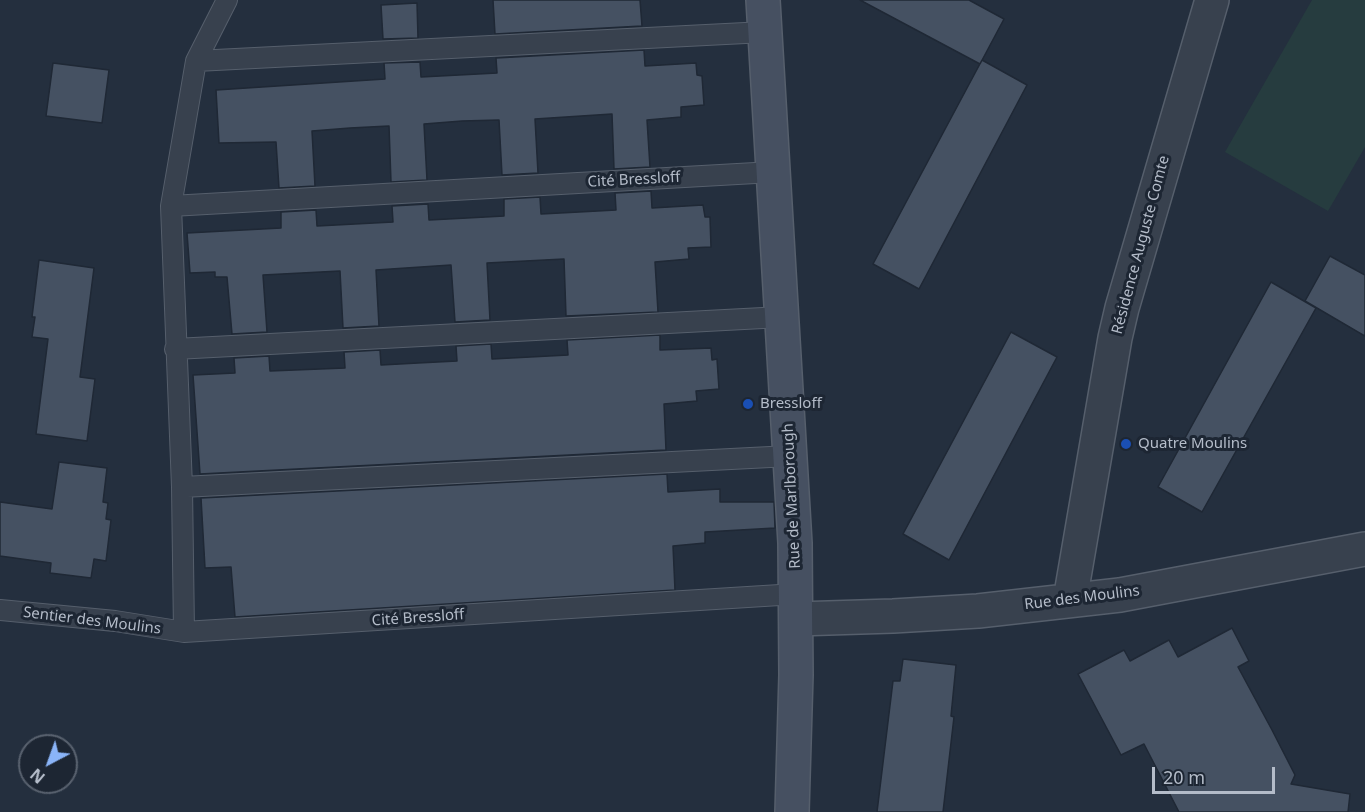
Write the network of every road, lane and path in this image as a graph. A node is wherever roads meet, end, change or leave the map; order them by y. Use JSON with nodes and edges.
{"nodes":[{"id":1,"x":227,"y":0,"type":"edge"},
{"id":2,"x":763,"y":0,"type":"edge"},
{"id":3,"x":1205,"y":3,"type":"edge"},
{"id":4,"x":765,"y":32,"type":"junction"},
{"id":5,"x":196,"y":61,"type":"junction"},
{"id":6,"x":773,"y":172,"type":"junction"},
{"id":7,"x":171,"y":206,"type":"junction"},
{"id":8,"x":782,"y":317,"type":"junction"},
{"id":9,"x":175,"y":349,"type":"junction"},
{"id":10,"x":790,"y":456,"type":"junction"},
{"id":11,"x":182,"y":487,"type":"junction"},
{"id":12,"x":1365,"y":549,"type":"edge"},
{"id":13,"x":1070,"y":600,"type":"junction"},
{"id":14,"x":796,"y":607,"type":"junction"},
{"id":15,"x":0,"y":610,"type":"edge"},
{"id":16,"x":184,"y":632,"type":"junction"},
{"id":17,"x":792,"y":812,"type":"edge"}],
"edges":[{"from":1,"to":5,"type":"lane"},
{"from":2,"to":4,"type":"main road","name":"Rue de Marlborough"},
{"from":3,"to":13,"type":"street","name":"Résidence Auguste Comte"},
{"from":4,"to":5,"type":"lane"},
{"from":4,"to":6,"type":"main road","name":"Rue de Marlborough"},
{"from":5,"to":7,"type":"lane"},
{"from":6,"to":7,"type":"lane","name":"Cité Bressloff"},
{"from":6,"to":8,"type":"main road","name":"Rue de Marlborough"},
{"from":7,"to":9,"type":"lane"},
{"from":8,"to":9,"type":"lane"},
{"from":8,"to":10,"type":"main road","name":"Rue de Marlborough"},
{"from":9,"to":11,"type":"lane"},
{"from":10,"to":11,"type":"lane"},
{"from":10,"to":14,"type":"main road","name":"Rue de Marlborough"},
{"from":11,"to":16,"type":"lane"},
{"from":12,"to":13,"type":"street","name":"Rue des Moulins"},
{"from":13,"to":14,"type":"street","name":"Rue des Moulins"},
{"from":14,"to":16,"type":"lane","name":"Cité Bressloff"},
{"from":14,"to":17,"type":"main road","name":"Rue de Marlborough"},
{"from":15,"to":16,"type":"lane","name":"Sentier des Moulins"}]}
